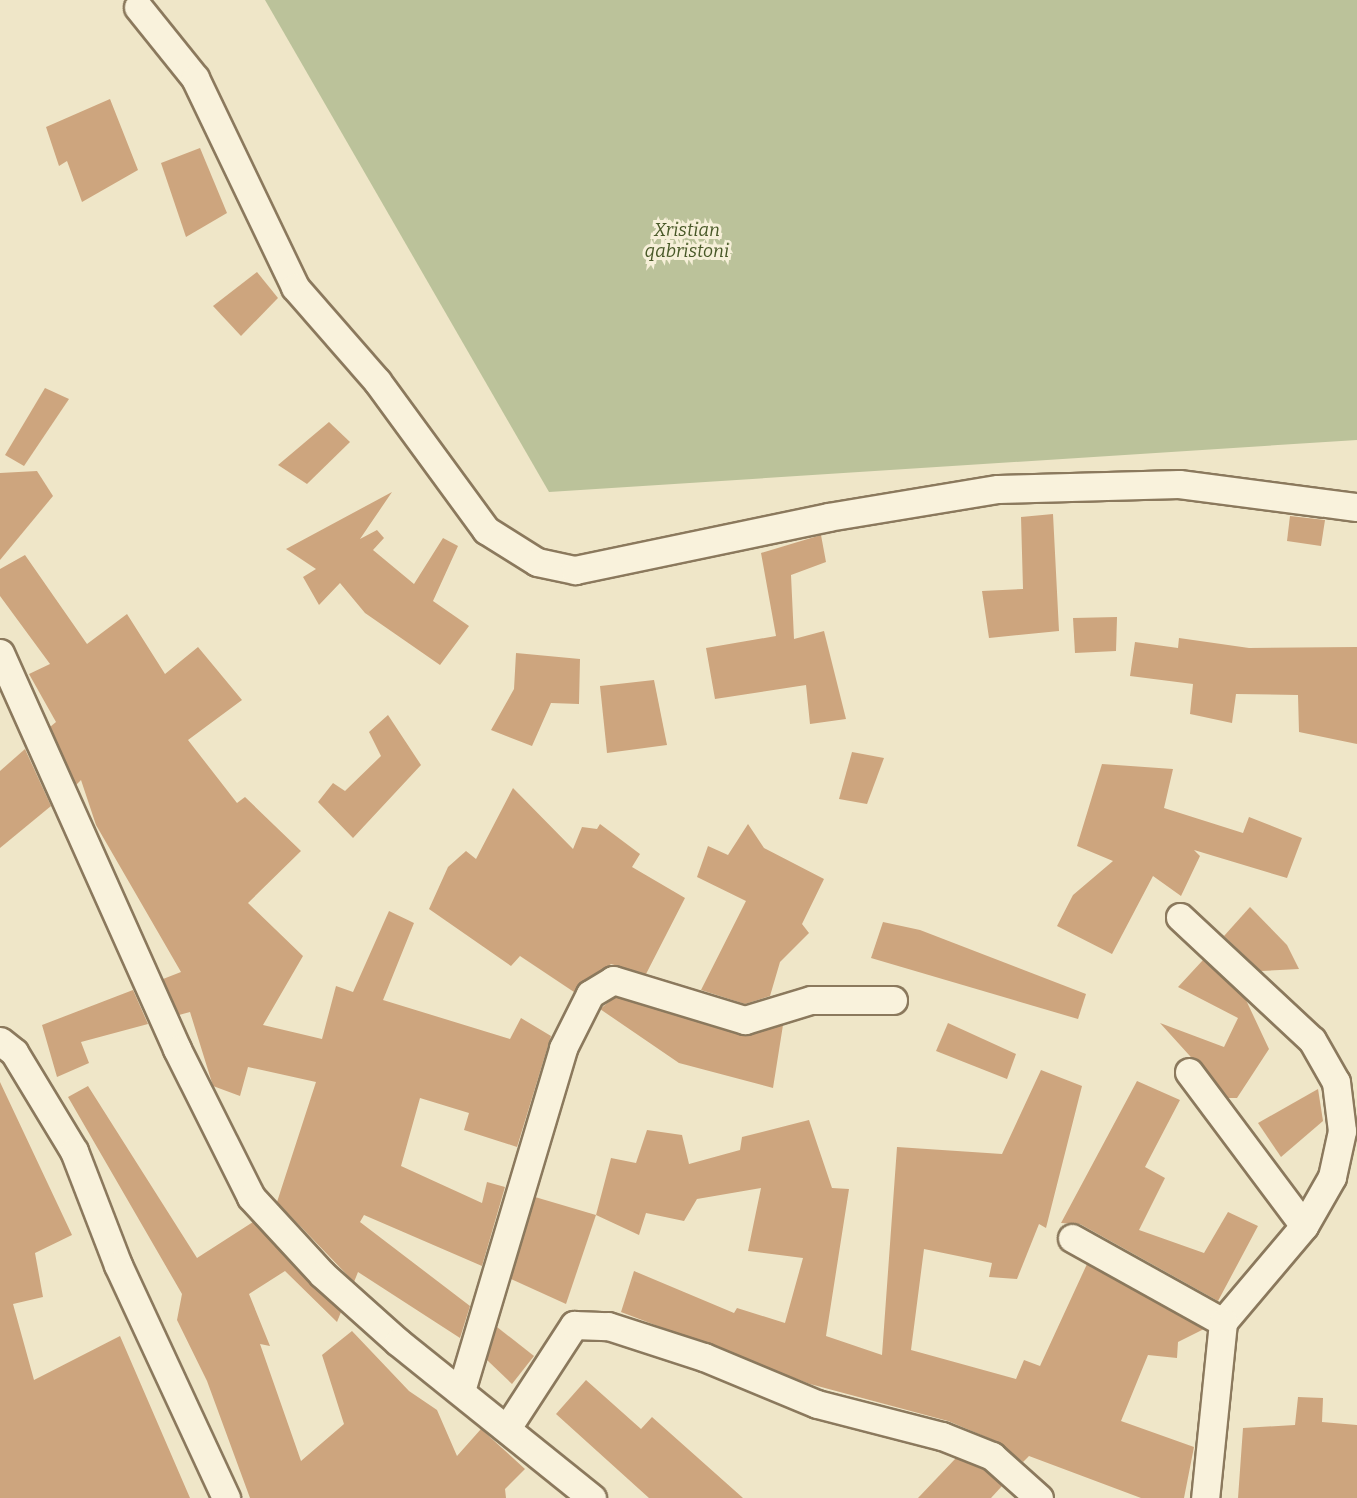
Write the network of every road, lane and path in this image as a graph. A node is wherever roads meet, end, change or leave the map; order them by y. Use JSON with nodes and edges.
{"nodes":[{"id":1,"x":138,"y":7,"type":"dead end"},
{"id":2,"x":1357,"y":507,"type":"edge"},
{"id":3,"x":0,"y":653,"type":"edge"},
{"id":4,"x":1180,"y":917,"type":"dead end"},
{"id":5,"x":893,"y":1000,"type":"dead end"},
{"id":6,"x":0,"y":1041,"type":"edge"},
{"id":7,"x":1189,"y":1072,"type":"dead end"},
{"id":8,"x":1304,"y":1226,"type":"junction"},
{"id":9,"x":1072,"y":1238,"type":"dead end"},
{"id":10,"x":1223,"y":1322,"type":"junction"},
{"id":11,"x":462,"y":1391,"type":"junction"},
{"id":12,"x":507,"y":1428,"type":"junction"},
{"id":13,"x":226,"y":1498,"type":"edge"},
{"id":14,"x":592,"y":1498,"type":"edge"},
{"id":15,"x":1039,"y":1498,"type":"edge"},
{"id":16,"x":1205,"y":1498,"type":"edge"}],
"edges":[{"from":1,"to":2,"type":"street"},
{"from":3,"to":11,"type":"street"},
{"from":4,"to":8,"type":"street"},
{"from":5,"to":11,"type":"street"},
{"from":6,"to":13,"type":"street"},
{"from":7,"to":8,"type":"street"},
{"from":8,"to":10,"type":"street"},
{"from":9,"to":10,"type":"street"},
{"from":10,"to":16,"type":"street"},
{"from":11,"to":12,"type":"street"},
{"from":12,"to":14,"type":"street"},
{"from":12,"to":15,"type":"street"}]}
